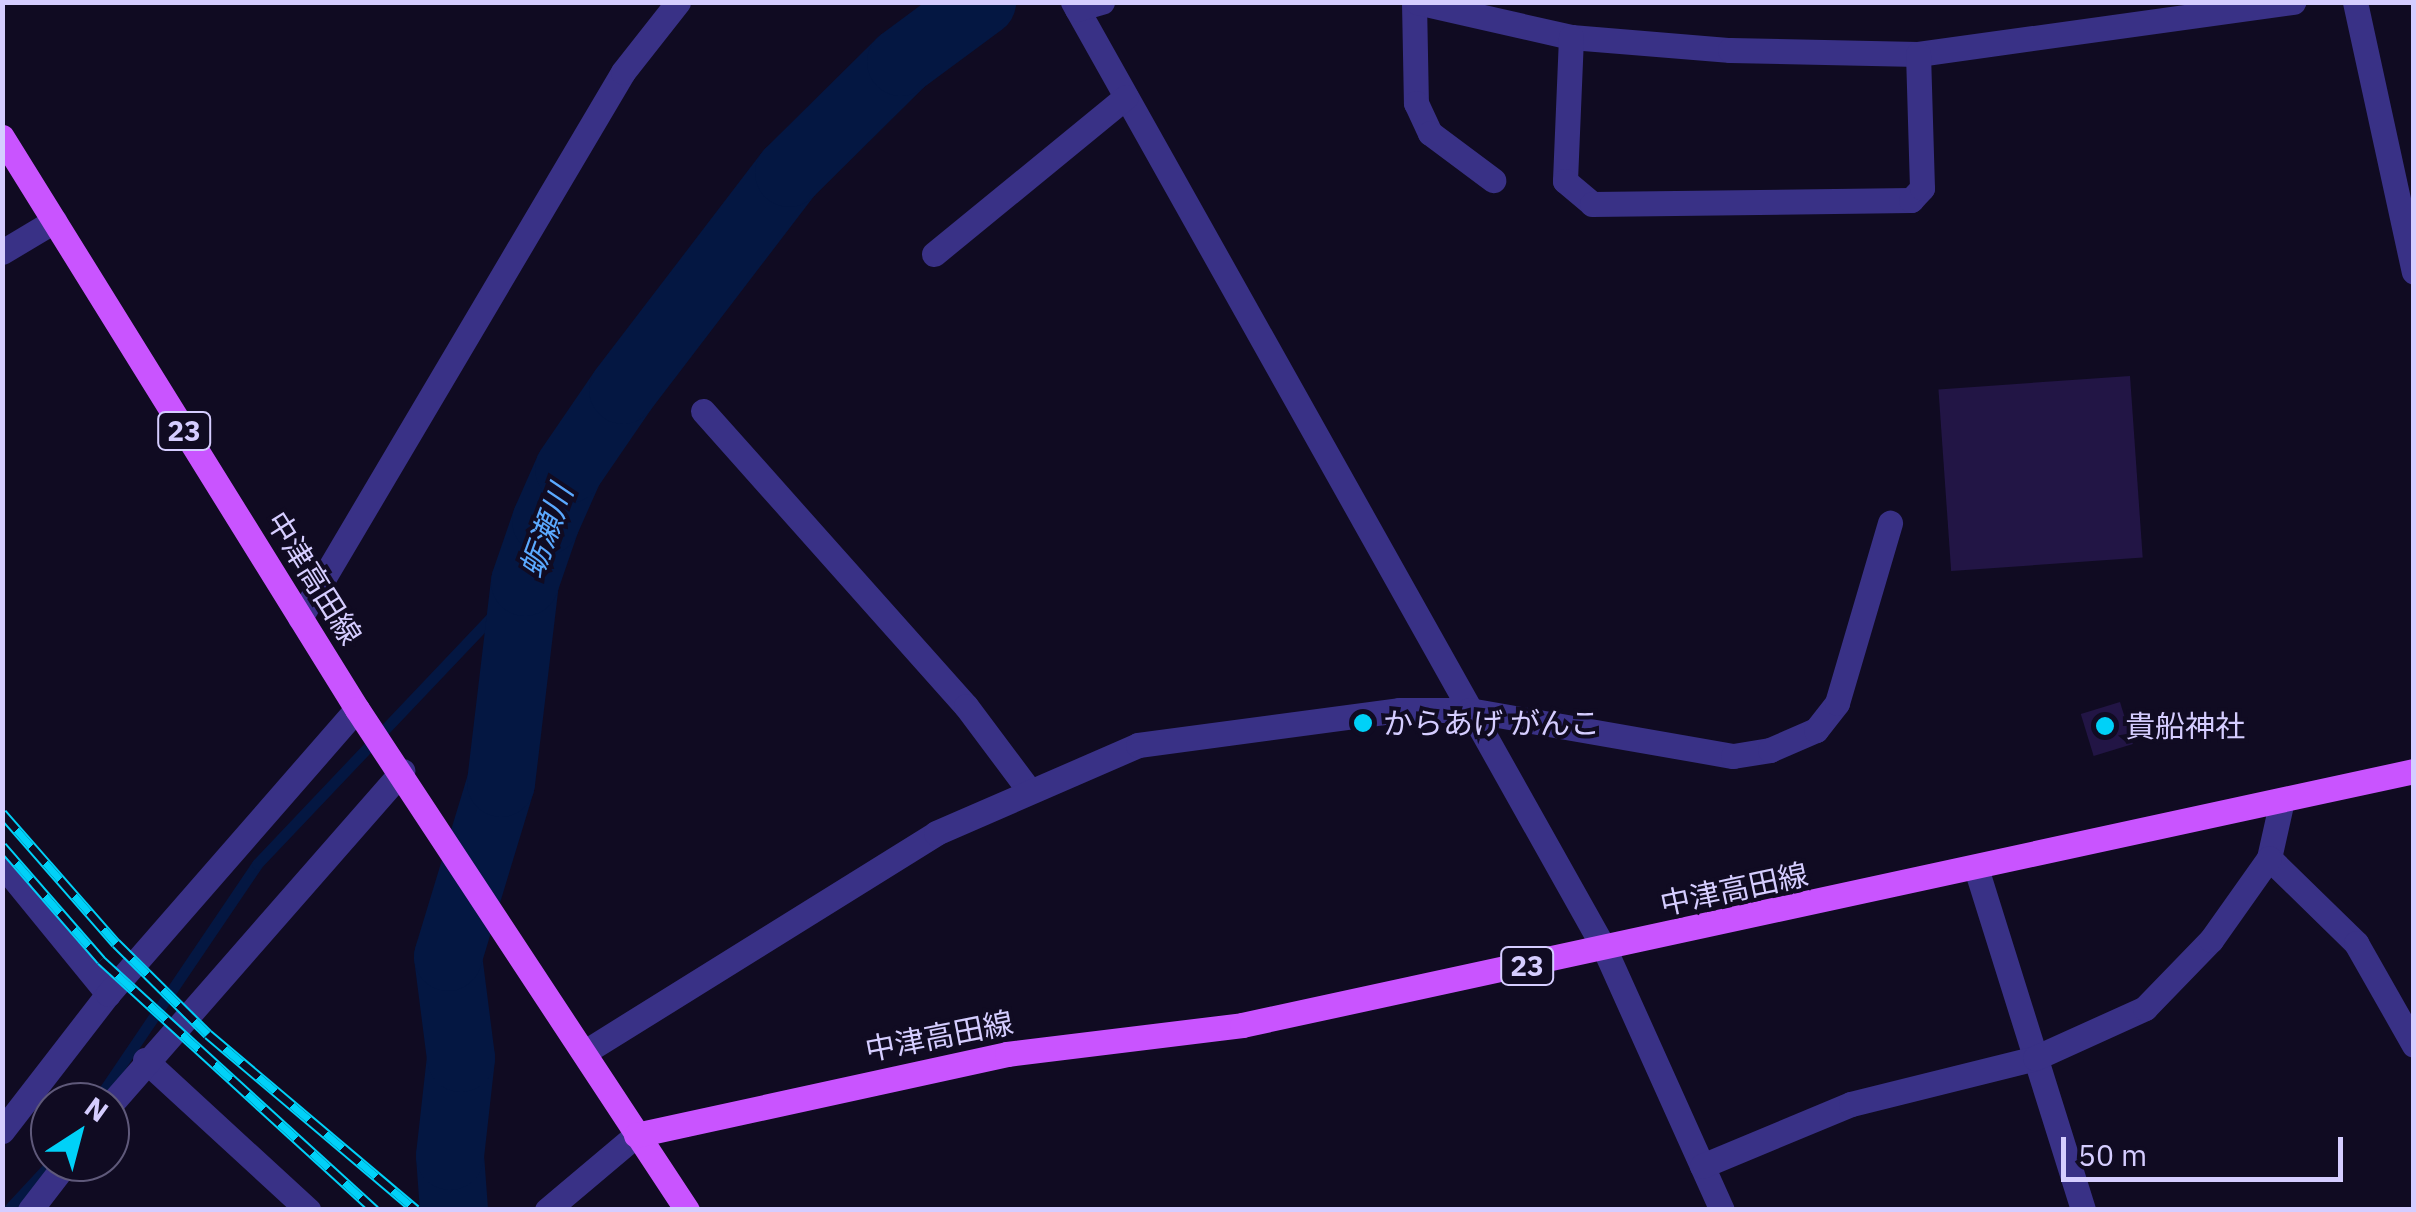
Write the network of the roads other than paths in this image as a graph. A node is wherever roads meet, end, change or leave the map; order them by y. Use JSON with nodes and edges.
{"nodes":[{"id":1,"x":678,"y":2,"type":"edge"},
{"id":2,"x":1102,"y":2,"type":"edge"},
{"id":3,"x":1415,"y":2,"type":"edge"},
{"id":4,"x":2293,"y":2,"type":"edge"},
{"id":5,"x":2355,"y":2,"type":"edge"},
{"id":6,"x":1075,"y":6,"type":"edge"},
{"id":7,"x":1572,"y":37,"type":"junction"},
{"id":8,"x":1918,"y":54,"type":"junction"},
{"id":9,"x":1126,"y":97,"type":"junction"},
{"id":10,"x":2,"y":137,"type":"edge"},
{"id":11,"x":1492,"y":180,"type":"dead end"},
{"id":12,"x":2405,"y":190,"type":"edge"},
{"id":13,"x":54,"y":221,"type":"junction"},
{"id":14,"x":2,"y":252,"type":"edge"},
{"id":15,"x":934,"y":254,"type":"dead end"},
{"id":16,"x":2414,"y":272,"type":"edge"},
{"id":17,"x":702,"y":411,"type":"dead end"},
{"id":18,"x":1890,"y":524,"type":"dead end"},
{"id":19,"x":300,"y":618,"type":"junction"},
{"id":20,"x":1468,"y":710,"type":"junction"},
{"id":21,"x":362,"y":716,"type":"junction"},
{"id":22,"x":397,"y":764,"type":"junction"},
{"id":23,"x":2414,"y":772,"type":"edge"},
{"id":24,"x":1028,"y":788,"type":"junction"},
{"id":25,"x":2282,"y":800,"type":"junction"},
{"id":26,"x":2269,"y":858,"type":"junction"},
{"id":27,"x":2,"y":864,"type":"edge"},
{"id":28,"x":1976,"y":868,"type":"junction"},
{"id":29,"x":1605,"y":950,"type":"junction"},
{"id":30,"x":108,"y":994,"type":"junction"},
{"id":31,"x":2414,"y":1045,"type":"edge"},
{"id":32,"x":588,"y":1050,"type":"junction"},
{"id":33,"x":2035,"y":1058,"type":"junction"},
{"id":34,"x":144,"y":1060,"type":"junction"},
{"id":35,"x":127,"y":1082,"type":"edge"},
{"id":36,"x":2,"y":1130,"type":"edge"},
{"id":37,"x":636,"y":1135,"type":"junction"},
{"id":38,"x":1702,"y":1166,"type":"junction"},
{"id":39,"x":52,"y":1182,"type":"edge"},
{"id":40,"x":30,"y":1210,"type":"edge"},
{"id":41,"x":308,"y":1210,"type":"edge"},
{"id":42,"x":547,"y":1210,"type":"edge"},
{"id":43,"x":687,"y":1210,"type":"edge"},
{"id":44,"x":1722,"y":1210,"type":"edge"},
{"id":45,"x":2082,"y":1210,"type":"edge"}],
"edges":[{"from":1,"to":19,"type":"street"},
{"from":2,"to":6,"type":"street"},
{"from":3,"to":7,"type":"street"},
{"from":3,"to":11,"type":"street"},
{"from":4,"to":8,"type":"street"},
{"from":5,"to":12,"type":"street"},
{"from":6,"to":9,"type":"street"},
{"from":7,"to":8,"type":"street"},
{"from":7,"to":8,"type":"street"},
{"from":9,"to":15,"type":"street"},
{"from":9,"to":20,"type":"street"},
{"from":10,"to":13,"type":"main road","name":"中津高田線","number":"23"},
{"from":12,"to":16,"type":"street"},
{"from":13,"to":14,"type":"street"},
{"from":13,"to":19,"type":"main road","name":"中津高田線","number":"23"},
{"from":17,"to":24,"type":"street"},
{"from":18,"to":20,"type":"street"},
{"from":19,"to":21,"type":"main road","name":"中津高田線","number":"23"},
{"from":20,"to":24,"type":"street"},
{"from":20,"to":29,"type":"street"},
{"from":21,"to":22,"type":"main road","name":"中津高田線","number":"23"},
{"from":21,"to":30,"type":"street"},
{"from":22,"to":32,"type":"main road","name":"中津高田線","number":"23"},
{"from":22,"to":34,"type":"street"},
{"from":23,"to":25,"type":"main road","name":"中津高田線","number":"23"},
{"from":24,"to":32,"type":"street"},
{"from":25,"to":26,"type":"street"},
{"from":25,"to":28,"type":"main road","name":"中津高田線","number":"23"},
{"from":26,"to":31,"type":"street"},
{"from":26,"to":33,"type":"street"},
{"from":27,"to":30,"type":"street"},
{"from":28,"to":29,"type":"main road","name":"中津高田線","number":"23"},
{"from":28,"to":33,"type":"street"},
{"from":29,"to":37,"type":"main road","name":"中津高田線","number":"23"},
{"from":29,"to":38,"type":"street"},
{"from":30,"to":36,"type":"street"},
{"from":32,"to":37,"type":"main road","name":"中津高田線","number":"23"},
{"from":33,"to":38,"type":"street"},
{"from":33,"to":45,"type":"street"},
{"from":34,"to":35,"type":"street"},
{"from":34,"to":41,"type":"street"},
{"from":37,"to":42,"type":"street"},
{"from":37,"to":43,"type":"main road"},
{"from":38,"to":44,"type":"street"},
{"from":39,"to":40,"type":"street"}]}
